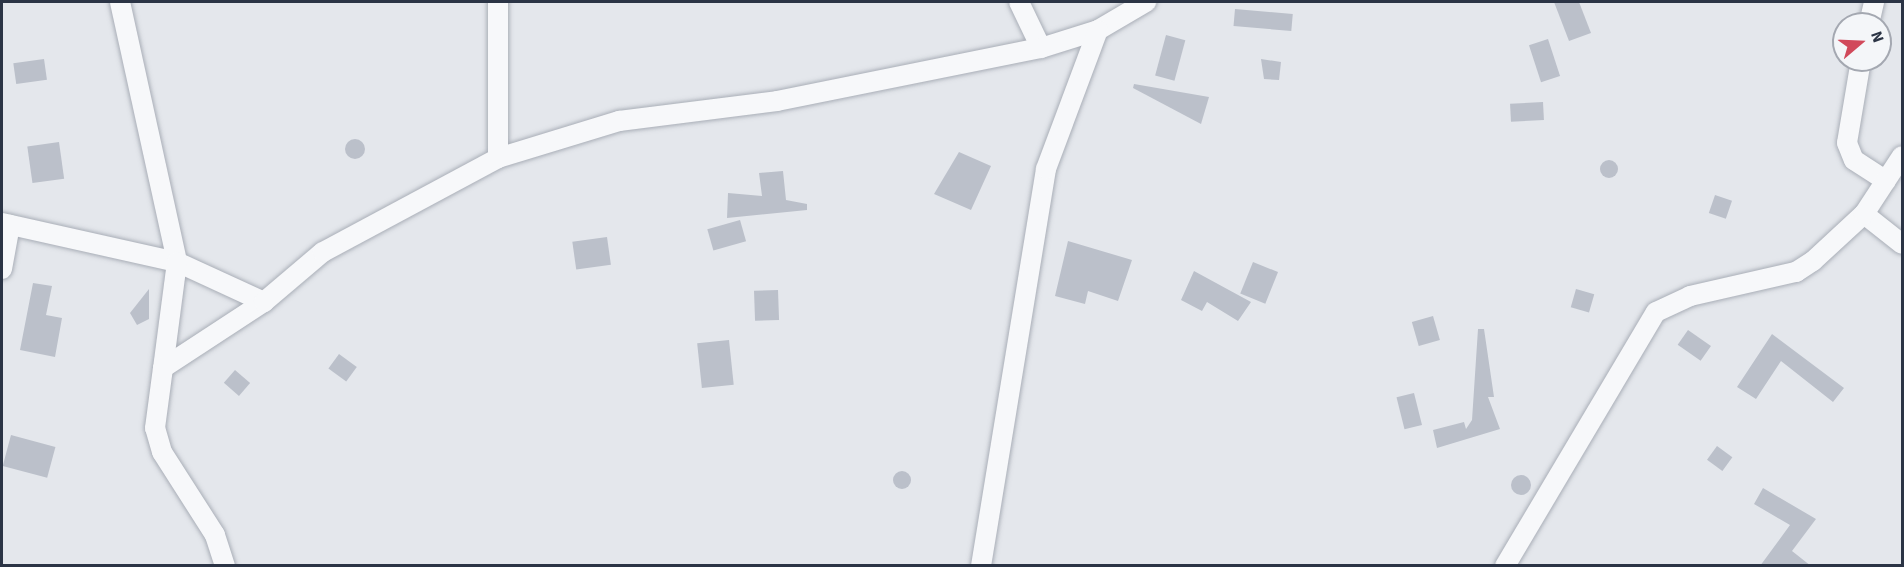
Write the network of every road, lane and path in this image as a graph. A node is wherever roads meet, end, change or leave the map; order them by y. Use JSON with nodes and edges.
{"nodes":[{"id":1,"x":120,"y":2,"type":"edge"},
{"id":2,"x":498,"y":2,"type":"edge"},
{"id":3,"x":1019,"y":2,"type":"edge"},
{"id":4,"x":1141,"y":3,"type":"edge"},
{"id":5,"x":1098,"y":30,"type":"junction"},
{"id":6,"x":1041,"y":48,"type":"junction"},
{"id":7,"x":1859,"y":72,"type":"edge"},
{"id":8,"x":1902,"y":156,"type":"edge"},
{"id":9,"x":498,"y":158,"type":"junction"},
{"id":10,"x":1886,"y":180,"type":"junction"},
{"id":11,"x":1864,"y":214,"type":"junction"},
{"id":12,"x":6,"y":224,"type":"edge"},
{"id":13,"x":1902,"y":244,"type":"edge"},
{"id":14,"x":177,"y":262,"type":"junction"},
{"id":15,"x":2,"y":269,"type":"edge"},
{"id":16,"x":264,"y":302,"type":"junction"},
{"id":17,"x":163,"y":368,"type":"junction"},
{"id":18,"x":225,"y":566,"type":"edge"},
{"id":19,"x":981,"y":566,"type":"edge"},
{"id":20,"x":1505,"y":566,"type":"edge"}],
"edges":[{"from":1,"to":14,"type":"street"},
{"from":2,"to":9,"type":"street"},
{"from":3,"to":6,"type":"street"},
{"from":4,"to":5,"type":"street"},
{"from":5,"to":6,"type":"street"},
{"from":5,"to":19,"type":"street"},
{"from":6,"to":9,"type":"street"},
{"from":7,"to":10,"type":"street"},
{"from":8,"to":10,"type":"street"},
{"from":9,"to":16,"type":"street"},
{"from":10,"to":11,"type":"street"},
{"from":11,"to":13,"type":"street"},
{"from":11,"to":20,"type":"street"},
{"from":12,"to":14,"type":"street"},
{"from":12,"to":15,"type":"street"},
{"from":14,"to":16,"type":"street"},
{"from":14,"to":17,"type":"street"},
{"from":16,"to":17,"type":"street"},
{"from":17,"to":18,"type":"street"}]}
